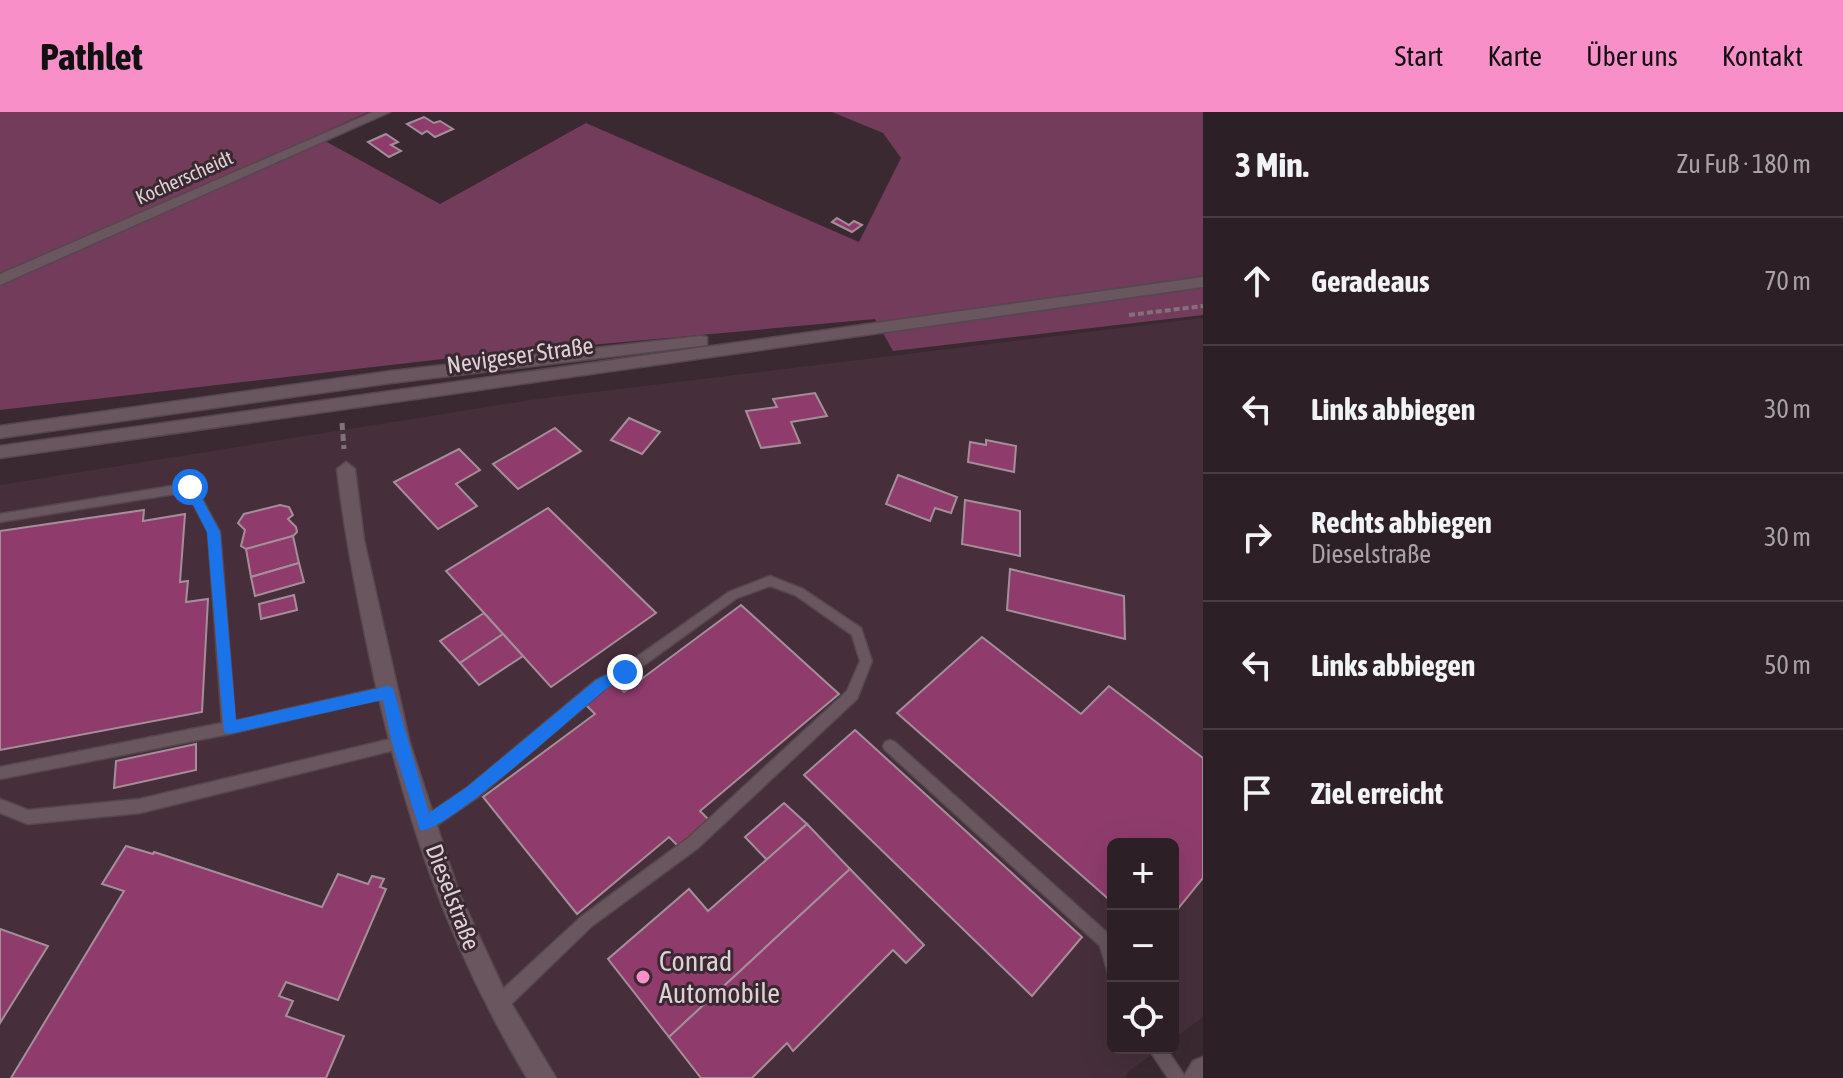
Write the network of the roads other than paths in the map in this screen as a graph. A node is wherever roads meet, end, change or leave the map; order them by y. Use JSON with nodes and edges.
{"nodes":[{"id":1,"x":384,"y":112,"type":"edge"},
{"id":2,"x":0,"y":280,"type":"edge"},
{"id":3,"x":1203,"y":282,"type":"edge"},
{"id":4,"x":1047,"y":304,"type":"junction"},
{"id":5,"x":0,"y":432,"type":"edge"},
{"id":6,"x":0,"y":452,"type":"edge"},
{"id":7,"x":346,"y":469,"type":"road end"},
{"id":8,"x":0,"y":518,"type":"edge"},
{"id":9,"x":388,"y":692,"type":"junction"},
{"id":10,"x":229,"y":728,"type":"junction"},
{"id":11,"x":399,"y":743,"type":"junction"},
{"id":12,"x":890,"y":746,"type":"dead end"},
{"id":13,"x":0,"y":773,"type":"edge"},
{"id":14,"x":0,"y":806,"type":"edge"},
{"id":15,"x":425,"y":825,"type":"junction"},
{"id":16,"x":1107,"y":942,"type":"edge"},
{"id":17,"x":498,"y":1005,"type":"junction"},
{"id":18,"x":1160,"y":1054,"type":"edge"},
{"id":19,"x":1203,"y":1071,"type":"edge"},
{"id":20,"x":542,"y":1078,"type":"edge"},
{"id":21,"x":1178,"y":1078,"type":"edge"},
{"id":22,"x":1197,"y":1078,"type":"edge"}],
"edges":[{"from":1,"to":2,"type":"main road","name":"Kocherscheidt"},
{"from":3,"to":4,"type":"main road","name":"Nevigeser Straße"},
{"from":4,"to":5,"type":"main road","name":"Nevigeser Straße"},
{"from":4,"to":6,"type":"main road","name":"Nevigeser Straße"},
{"from":7,"to":9,"type":"main road","name":"Dieselstraße"},
{"from":8,"to":10,"type":"lane"},
{"from":9,"to":10,"type":"lane"},
{"from":9,"to":11,"type":"main road","name":"Dieselstraße"},
{"from":10,"to":13,"type":"lane"},
{"from":11,"to":14,"type":"lane"},
{"from":11,"to":15,"type":"main road","name":"Dieselstraße"},
{"from":12,"to":16,"type":"lane"},
{"from":15,"to":17,"type":"main road","name":"Dieselstraße"},
{"from":15,"to":17,"type":"lane"},
{"from":17,"to":20,"type":"main road","name":"Dieselstraße"},
{"from":18,"to":21,"type":"lane"},
{"from":19,"to":22,"type":"main road"}]}
